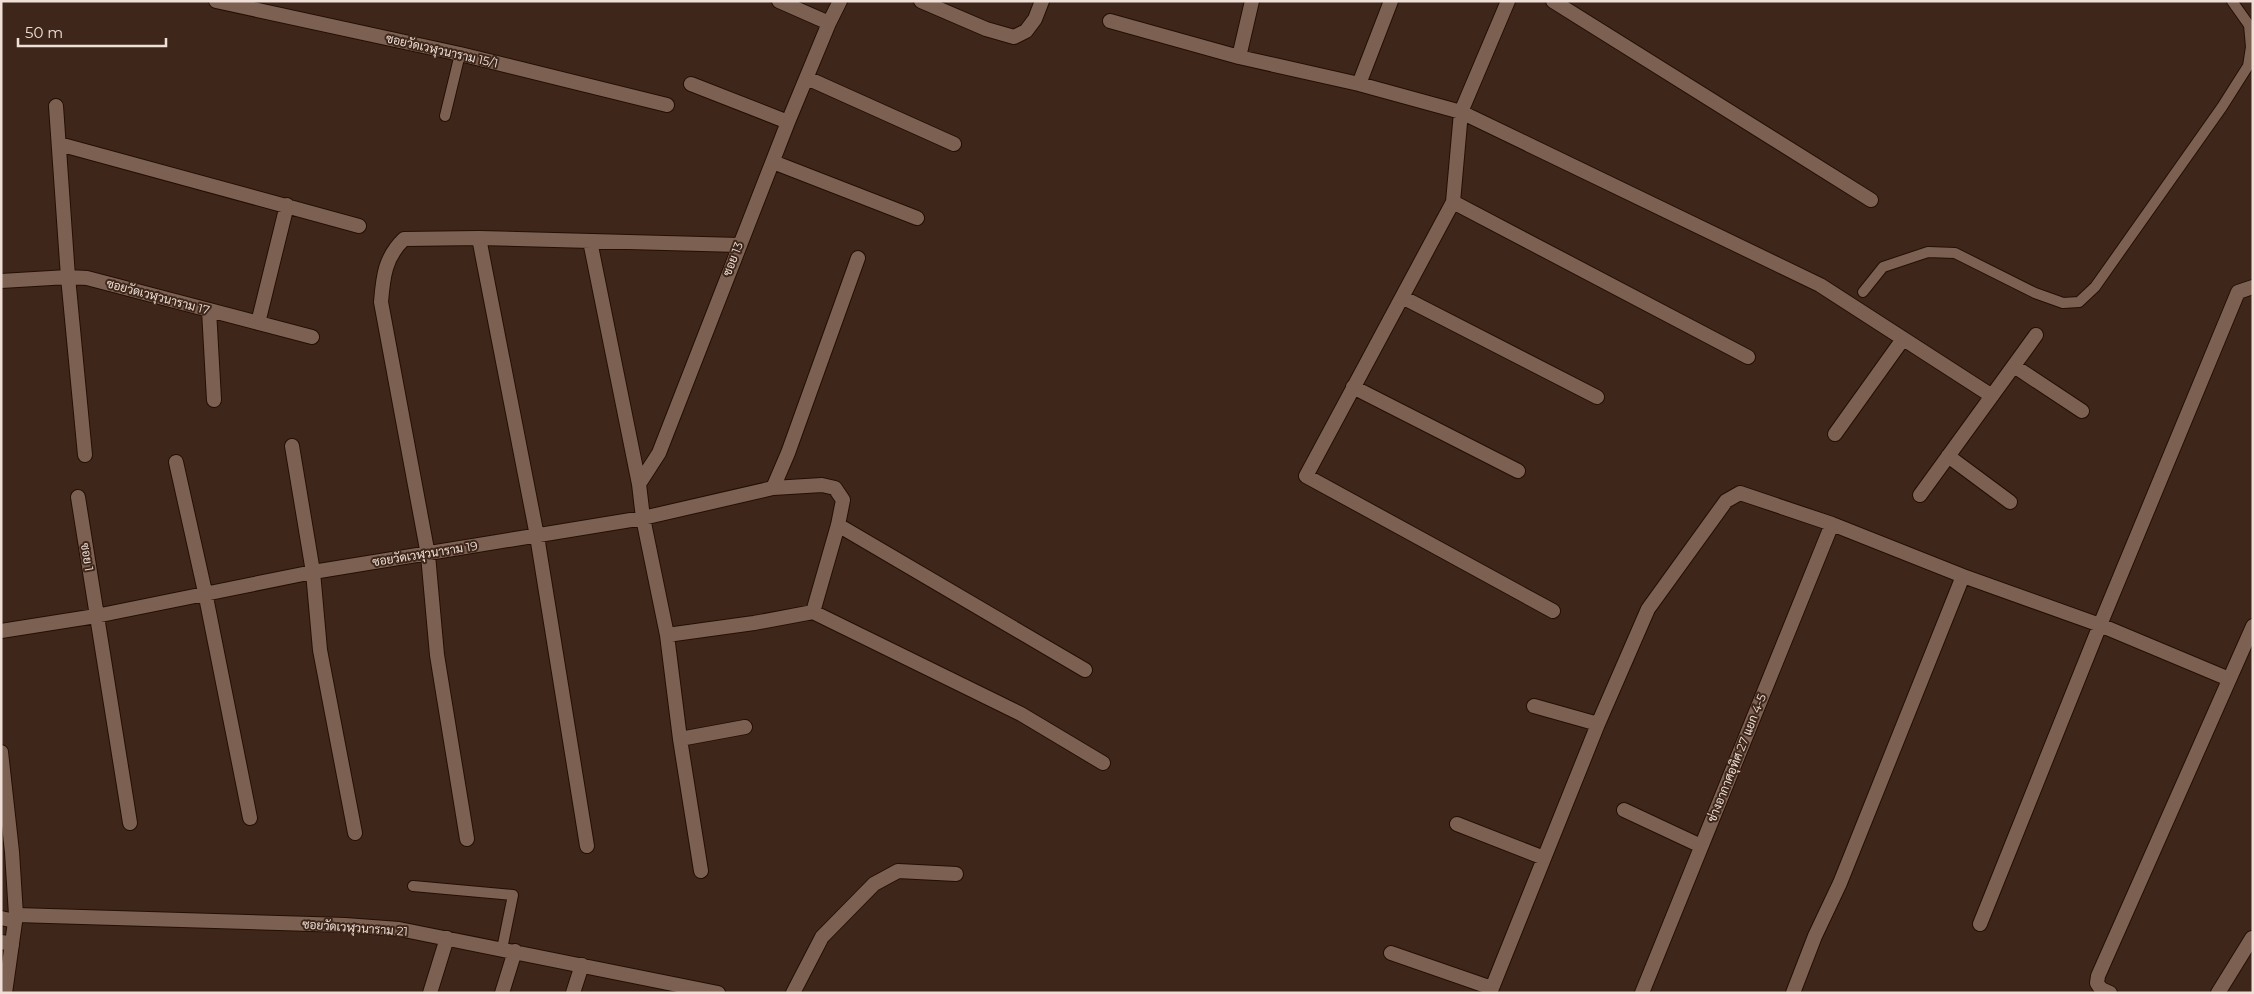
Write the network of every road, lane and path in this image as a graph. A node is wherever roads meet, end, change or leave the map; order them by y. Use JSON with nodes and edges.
{"nodes":[{"id":1,"x":216,"y":1,"type":"edge"},
{"id":2,"x":779,"y":1,"type":"edge"},
{"id":3,"x":840,"y":1,"type":"edge"},
{"id":4,"x":921,"y":1,"type":"edge"},
{"id":5,"x":1042,"y":1,"type":"edge"},
{"id":6,"x":1252,"y":1,"type":"edge"},
{"id":7,"x":1391,"y":1,"type":"edge"},
{"id":8,"x":1508,"y":1,"type":"edge"},
{"id":9,"x":1553,"y":1,"type":"edge"},
{"id":10,"x":2232,"y":1,"type":"edge"},
{"id":11,"x":1110,"y":21,"type":"dead end"},
{"id":12,"x":829,"y":23,"type":"junction"},
{"id":13,"x":460,"y":54,"type":"junction"},
{"id":14,"x":1239,"y":57,"type":"junction"},
{"id":15,"x":807,"y":78,"type":"junction"},
{"id":16,"x":691,"y":84,"type":"dead end"},
{"id":17,"x":1359,"y":84,"type":"junction"},
{"id":18,"x":667,"y":105,"type":"dead end"},
{"id":19,"x":56,"y":106,"type":"dead end"},
{"id":20,"x":1461,"y":112,"type":"junction"},
{"id":21,"x":445,"y":116,"type":"dead end"},
{"id":22,"x":788,"y":122,"type":"junction"},
{"id":23,"x":59,"y":144,"type":"junction"},
{"id":24,"x":954,"y":144,"type":"dead end"},
{"id":25,"x":773,"y":162,"type":"junction"},
{"id":26,"x":1872,"y":200,"type":"dead end"},
{"id":27,"x":1453,"y":202,"type":"junction"},
{"id":28,"x":287,"y":205,"type":"junction"},
{"id":29,"x":917,"y":218,"type":"dead end"},
{"id":30,"x":359,"y":226,"type":"dead end"},
{"id":31,"x":479,"y":238,"type":"junction"},
{"id":32,"x":590,"y":242,"type":"junction"},
{"id":33,"x":739,"y":245,"type":"junction"},
{"id":34,"x":858,"y":258,"type":"dead end"},
{"id":35,"x":68,"y":277,"type":"junction"},
{"id":36,"x":1,"y":281,"type":"edge"},
{"id":37,"x":2253,"y":286,"type":"edge"},
{"id":38,"x":1863,"y":292,"type":"dead end"},
{"id":39,"x":1402,"y":297,"type":"junction"},
{"id":40,"x":209,"y":310,"type":"junction"},
{"id":41,"x":258,"y":323,"type":"junction"},
{"id":42,"x":2036,"y":335,"type":"dead end"},
{"id":43,"x":312,"y":338,"type":"dead end"},
{"id":44,"x":1903,"y":339,"type":"junction"},
{"id":45,"x":1748,"y":357,"type":"dead end"},
{"id":46,"x":2014,"y":366,"type":"junction"},
{"id":47,"x":1353,"y":387,"type":"junction"},
{"id":48,"x":1992,"y":396,"type":"junction"},
{"id":49,"x":1597,"y":397,"type":"dead end"},
{"id":50,"x":214,"y":400,"type":"dead end"},
{"id":51,"x":2082,"y":411,"type":"dead end"},
{"id":52,"x":1835,"y":434,"type":"dead end"},
{"id":53,"x":292,"y":446,"type":"dead end"},
{"id":54,"x":85,"y":455,"type":"dead end"},
{"id":55,"x":1948,"y":456,"type":"junction"},
{"id":56,"x":176,"y":462,"type":"dead end"},
{"id":57,"x":1518,"y":471,"type":"dead end"},
{"id":58,"x":639,"y":484,"type":"junction"},
{"id":59,"x":773,"y":488,"type":"junction"},
{"id":60,"x":1920,"y":495,"type":"dead end"},
{"id":61,"x":78,"y":497,"type":"dead end"},
{"id":62,"x":2010,"y":502,"type":"dead end"},
{"id":63,"x":643,"y":518,"type":"junction"},
{"id":64,"x":1832,"y":524,"type":"junction"},
{"id":65,"x":838,"y":525,"type":"junction"},
{"id":66,"x":538,"y":536,"type":"junction"},
{"id":67,"x":428,"y":555,"type":"junction"},
{"id":68,"x":313,"y":572,"type":"junction"},
{"id":69,"x":1963,"y":576,"type":"junction"},
{"id":70,"x":205,"y":592,"type":"junction"},
{"id":71,"x":1553,"y":610,"type":"dead end"},
{"id":72,"x":813,"y":612,"type":"junction"},
{"id":73,"x":96,"y":616,"type":"junction"},
{"id":74,"x":2100,"y":625,"type":"junction"},
{"id":75,"x":2253,"y":626,"type":"edge"},
{"id":76,"x":1,"y":631,"type":"edge"},
{"id":77,"x":667,"y":636,"type":"junction"},
{"id":78,"x":1085,"y":670,"type":"dead end"},
{"id":79,"x":2229,"y":680,"type":"junction"},
{"id":80,"x":1534,"y":706,"type":"dead end"},
{"id":81,"x":1598,"y":724,"type":"junction"},
{"id":82,"x":746,"y":728,"type":"dead end"},
{"id":83,"x":680,"y":739,"type":"junction"},
{"id":84,"x":1,"y":752,"type":"edge"},
{"id":85,"x":1103,"y":762,"type":"dead end"},
{"id":86,"x":1624,"y":810,"type":"dead end"},
{"id":87,"x":250,"y":818,"type":"dead end"},
{"id":88,"x":130,"y":824,"type":"dead end"},
{"id":89,"x":1456,"y":824,"type":"dead end"},
{"id":90,"x":354,"y":833,"type":"dead end"},
{"id":91,"x":468,"y":839,"type":"dead end"},
{"id":92,"x":587,"y":846,"type":"dead end"},
{"id":93,"x":1701,"y":846,"type":"junction"},
{"id":94,"x":1544,"y":858,"type":"junction"},
{"id":95,"x":701,"y":871,"type":"dead end"},
{"id":96,"x":956,"y":874,"type":"dead end"},
{"id":97,"x":413,"y":886,"type":"dead end"},
{"id":98,"x":11,"y":918,"type":"edge"},
{"id":99,"x":1980,"y":924,"type":"dead end"},
{"id":100,"x":447,"y":938,"type":"junction"},
{"id":101,"x":2252,"y":938,"type":"edge"},
{"id":102,"x":6,"y":943,"type":"edge"},
{"id":103,"x":508,"y":950,"type":"junction"},
{"id":104,"x":1391,"y":953,"type":"dead end"},
{"id":105,"x":582,"y":965,"type":"junction"},
{"id":106,"x":1491,"y":990,"type":"edge"},
{"id":107,"x":5,"y":993,"type":"edge"},
{"id":108,"x":430,"y":993,"type":"edge"},
{"id":109,"x":502,"y":993,"type":"edge"},
{"id":110,"x":573,"y":993,"type":"edge"},
{"id":111,"x":718,"y":993,"type":"edge"},
{"id":112,"x":793,"y":993,"type":"edge"},
{"id":113,"x":1642,"y":993,"type":"edge"},
{"id":114,"x":1793,"y":993,"type":"edge"},
{"id":115,"x":2110,"y":993,"type":"edge"},
{"id":116,"x":2218,"y":993,"type":"edge"}],
"edges":[{"from":1,"to":13,"type":"street","name":"ซอยวัดเวฬุวนาราม 15/1"},
{"from":2,"to":12,"type":"street"},
{"from":3,"to":12,"type":"street","name":"ซอย 13"},
{"from":4,"to":5,"type":"street"},
{"from":6,"to":14,"type":"street"},
{"from":7,"to":17,"type":"street"},
{"from":8,"to":20,"type":"street"},
{"from":9,"to":26,"type":"street"},
{"from":10,"to":38,"type":"lane"},
{"from":11,"to":14,"type":"street"},
{"from":12,"to":15,"type":"street","name":"ซอย 13"},
{"from":13,"to":18,"type":"street","name":"ซอยวัดเวฬุวนาราม 15/1"},
{"from":13,"to":21,"type":"lane"},
{"from":14,"to":17,"type":"street"},
{"from":15,"to":22,"type":"street","name":"ซอย 13"},
{"from":15,"to":24,"type":"street"},
{"from":16,"to":22,"type":"street"},
{"from":17,"to":20,"type":"street"},
{"from":19,"to":23,"type":"street"},
{"from":20,"to":27,"type":"street"},
{"from":20,"to":44,"type":"street"},
{"from":22,"to":25,"type":"street","name":"ซอย 13"},
{"from":23,"to":28,"type":"street"},
{"from":23,"to":35,"type":"street"},
{"from":25,"to":29,"type":"street"},
{"from":25,"to":33,"type":"street","name":"ซอย 13"},
{"from":27,"to":39,"type":"street"},
{"from":27,"to":45,"type":"street"},
{"from":28,"to":30,"type":"street"},
{"from":28,"to":41,"type":"street"},
{"from":31,"to":32,"type":"street"},
{"from":31,"to":66,"type":"street"},
{"from":31,"to":67,"type":"street"},
{"from":32,"to":33,"type":"street"},
{"from":32,"to":58,"type":"street"},
{"from":33,"to":58,"type":"street","name":"ซอย 13"},
{"from":34,"to":59,"type":"street"},
{"from":35,"to":36,"type":"street","name":"ซอยวัดเวฬุวนาราม 17"},
{"from":35,"to":40,"type":"street","name":"ซอยวัดเวฬุวนาราม 17"},
{"from":35,"to":54,"type":"street"},
{"from":37,"to":74,"type":"street"},
{"from":39,"to":47,"type":"street"},
{"from":39,"to":49,"type":"street"},
{"from":40,"to":41,"type":"street","name":"ซอยวัดเวฬุวนาราม 17"},
{"from":40,"to":50,"type":"street"},
{"from":41,"to":43,"type":"street","name":"ซอยวัดเวฬุวนาราม 17"},
{"from":42,"to":46,"type":"street"},
{"from":44,"to":48,"type":"street"},
{"from":44,"to":52,"type":"street"},
{"from":46,"to":48,"type":"street"},
{"from":46,"to":51,"type":"street"},
{"from":47,"to":57,"type":"street"},
{"from":47,"to":71,"type":"street"},
{"from":48,"to":55,"type":"street"},
{"from":53,"to":68,"type":"street"},
{"from":55,"to":60,"type":"street"},
{"from":55,"to":62,"type":"street"},
{"from":56,"to":70,"type":"street"},
{"from":58,"to":63,"type":"street"},
{"from":59,"to":63,"type":"street","name":"ซอยวัดเวฬุวนาราม 19"},
{"from":59,"to":65,"type":"street","name":"ซอยวัดเวฬุวนาราม 19"},
{"from":61,"to":73,"type":"street","name":"ซอย 1"},
{"from":63,"to":66,"type":"street","name":"ซอยวัดเวฬุวนาราม 19"},
{"from":63,"to":77,"type":"street"},
{"from":64,"to":69,"type":"street"},
{"from":64,"to":81,"type":"street"},
{"from":64,"to":93,"type":"street","name":"ช่างอากาศอุทิศ 27 แยก 4-5"},
{"from":65,"to":72,"type":"street"},
{"from":65,"to":78,"type":"street"},
{"from":66,"to":67,"type":"street","name":"ซอยวัดเวฬุวนาราม 19"},
{"from":66,"to":92,"type":"street"},
{"from":67,"to":68,"type":"street","name":"ซอยวัดเวฬุวนาราม 19"},
{"from":67,"to":91,"type":"street"},
{"from":68,"to":70,"type":"street","name":"ซอยวัดเวฬุวนาราม 19"},
{"from":68,"to":90,"type":"street"},
{"from":69,"to":74,"type":"street"},
{"from":69,"to":114,"type":"street"},
{"from":70,"to":73,"type":"street","name":"ซอยวัดเวฬุวนาราม 19"},
{"from":70,"to":87,"type":"street"},
{"from":72,"to":77,"type":"street"},
{"from":72,"to":85,"type":"street"},
{"from":73,"to":76,"type":"street","name":"ซอยวัดเวฬุวนาราม 19"},
{"from":73,"to":88,"type":"street","name":"ซอย 1"},
{"from":74,"to":79,"type":"street"},
{"from":74,"to":99,"type":"street"},
{"from":75,"to":79,"type":"street"},
{"from":77,"to":83,"type":"street"},
{"from":79,"to":115,"type":"street"},
{"from":80,"to":81,"type":"street"},
{"from":81,"to":94,"type":"street"},
{"from":82,"to":83,"type":"street"},
{"from":83,"to":95,"type":"street"},
{"from":84,"to":98,"type":"street"},
{"from":86,"to":93,"type":"street"},
{"from":89,"to":94,"type":"street"},
{"from":93,"to":113,"type":"street","name":"ช่างอากาศอุทิศ 27 แยก 4-5"},
{"from":94,"to":106,"type":"street"},
{"from":96,"to":112,"type":"street"},
{"from":97,"to":103,"type":"lane"},
{"from":98,"to":100,"type":"street","name":"ซอยวัดเวฬุวนาราม 21"},
{"from":98,"to":102,"type":"street"},
{"from":100,"to":103,"type":"street","name":"ซอยวัดเวฬุวนาราม 21"},
{"from":100,"to":108,"type":"street"},
{"from":101,"to":116,"type":"street"},
{"from":102,"to":107,"type":"street"},
{"from":103,"to":105,"type":"street","name":"ซอยวัดเวฬุวนาราม 21"},
{"from":103,"to":109,"type":"street"},
{"from":104,"to":106,"type":"street"},
{"from":105,"to":110,"type":"street"},
{"from":105,"to":111,"type":"street","name":"ซอยวัดเวฬุวนาราม 21"}]}
